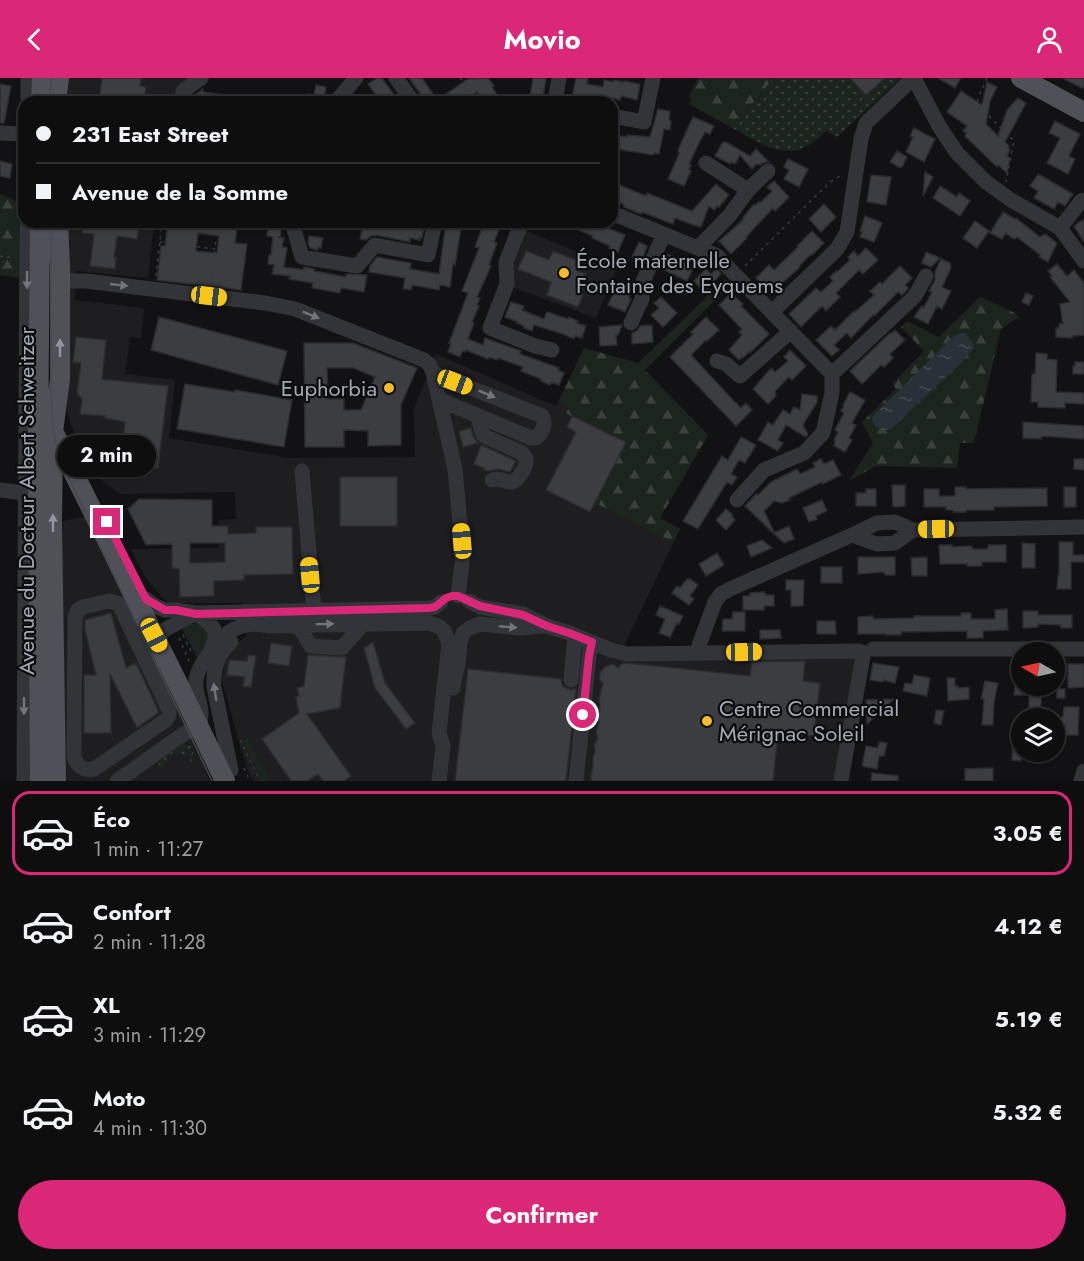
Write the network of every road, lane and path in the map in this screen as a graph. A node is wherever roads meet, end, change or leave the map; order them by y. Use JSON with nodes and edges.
{"nodes":[{"id":1,"x":28,"y":78,"type":"edge"},
{"id":2,"x":42,"y":78,"type":"edge"},
{"id":3,"x":59,"y":78,"type":"edge"},
{"id":4,"x":201,"y":78,"type":"edge"},
{"id":5,"x":356,"y":78,"type":"edge"},
{"id":6,"x":396,"y":78,"type":"edge"},
{"id":7,"x":460,"y":78,"type":"edge"},
{"id":8,"x":559,"y":78,"type":"edge"},
{"id":9,"x":653,"y":78,"type":"edge"},
{"id":10,"x":987,"y":78,"type":"edge"},
{"id":11,"x":1021,"y":78,"type":"edge"},
{"id":12,"x":914,"y":80,"type":"edge"},
{"id":13,"x":28,"y":96,"type":"edge"},
{"id":14,"x":41,"y":96,"type":"edge"},
{"id":15,"x":57,"y":96,"type":"edge"},
{"id":16,"x":182,"y":96,"type":"edge"},
{"id":17,"x":341,"y":96,"type":"edge"},
{"id":18,"x":410,"y":96,"type":"edge"},
{"id":19,"x":473,"y":96,"type":"edge"},
{"id":20,"x":556,"y":96,"type":"edge"},
{"id":21,"x":1084,"y":112,"type":"edge"},
{"id":22,"x":618,"y":117,"type":"edge"},
{"id":23,"x":0,"y":133,"type":"edge"},
{"id":24,"x":18,"y":134,"type":"edge"},
{"id":25,"x":706,"y":163,"type":"dead end"},
{"id":26,"x":857,"y":164,"type":"junction"},
{"id":27,"x":768,"y":171,"type":"dead end"},
{"id":28,"x":748,"y":190,"type":"junction"},
{"id":29,"x":1003,"y":194,"type":"junction"},
{"id":30,"x":1084,"y":200,"type":"edge"},
{"id":31,"x":618,"y":215,"type":"edge"},
{"id":32,"x":27,"y":228,"type":"edge"},
{"id":33,"x":40,"y":228,"type":"edge"},
{"id":34,"x":58,"y":228,"type":"edge"},
{"id":35,"x":161,"y":228,"type":"edge"},
{"id":36,"x":294,"y":228,"type":"edge"},
{"id":37,"x":434,"y":228,"type":"edge"},
{"id":38,"x":520,"y":228,"type":"edge"},
{"id":39,"x":1060,"y":228,"type":"junction"},
{"id":40,"x":664,"y":234,"type":"junction"},
{"id":41,"x":160,"y":242,"type":"junction"},
{"id":42,"x":698,"y":248,"type":"junction"},
{"id":43,"x":215,"y":249,"type":"junction"},
{"id":44,"x":1084,"y":261,"type":"edge"},
{"id":45,"x":736,"y":275,"type":"junction"},
{"id":46,"x":926,"y":276,"type":"dead end"},
{"id":47,"x":60,"y":281,"type":"junction"},
{"id":48,"x":154,"y":289,"type":"junction"},
{"id":49,"x":39,"y":291,"type":"junction"},
{"id":50,"x":209,"y":296,"type":"junction"},
{"id":51,"x":227,"y":298,"type":"junction"},
{"id":52,"x":772,"y":312,"type":"junction"},
{"id":53,"x":631,"y":323,"type":"dead end"},
{"id":54,"x":791,"y":331,"type":"junction"},
{"id":55,"x":552,"y":350,"type":"dead end"},
{"id":56,"x":717,"y":361,"type":"dead end"},
{"id":57,"x":433,"y":373,"type":"junction"},
{"id":58,"x":832,"y":374,"type":"junction"},
{"id":59,"x":440,"y":400,"type":"junction"},
{"id":60,"x":57,"y":406,"type":"junction"},
{"id":61,"x":477,"y":416,"type":"junction"},
{"id":62,"x":53,"y":432,"type":"junction"},
{"id":63,"x":302,"y":471,"type":"dead end"},
{"id":64,"x":492,"y":480,"type":"dead end"},
{"id":65,"x":0,"y":490,"type":"edge"},
{"id":66,"x":26,"y":493,"type":"junction"},
{"id":67,"x":737,"y":500,"type":"dead end"},
{"id":68,"x":1084,"y":527,"type":"edge"},
{"id":69,"x":913,"y":530,"type":"junction"},
{"id":70,"x":852,"y":535,"type":"junction"},
{"id":71,"x":146,"y":599,"type":"junction"},
{"id":72,"x":463,"y":599,"type":"junction"},
{"id":73,"x":441,"y":602,"type":"junction"},
{"id":74,"x":196,"y":614,"type":"junction"},
{"id":75,"x":308,"y":616,"type":"junction"},
{"id":76,"x":364,"y":623,"type":"junction"},
{"id":77,"x":268,"y":626,"type":"junction"},
{"id":78,"x":547,"y":626,"type":"junction"},
{"id":79,"x":442,"y":629,"type":"junction"},
{"id":80,"x":467,"y":630,"type":"junction"},
{"id":81,"x":169,"y":634,"type":"junction"},
{"id":82,"x":575,"y":635,"type":"junction"},
{"id":83,"x":592,"y":642,"type":"junction"},
{"id":84,"x":212,"y":647,"type":"junction"},
{"id":85,"x":1084,"y":649,"type":"edge"},
{"id":86,"x":867,"y":650,"type":"junction"},
{"id":87,"x":699,"y":653,"type":"junction"},
{"id":88,"x":47,"y":666,"type":"junction"},
{"id":89,"x":75,"y":666,"type":"junction"},
{"id":90,"x":198,"y":673,"type":"junction"},
{"id":91,"x":571,"y":680,"type":"dead end"},
{"id":92,"x":201,"y":706,"type":"junction"},
{"id":93,"x":198,"y":726,"type":"junction"},
{"id":94,"x":233,"y":739,"type":"dead end"},
{"id":95,"x":193,"y":747,"type":"dead end"},
{"id":96,"x":113,"y":756,"type":"junction"},
{"id":97,"x":191,"y":762,"type":"dead end"},
{"id":98,"x":441,"y":762,"type":"junction"},
{"id":99,"x":1084,"y":771,"type":"edge"},
{"id":100,"x":231,"y":777,"type":"edge"},
{"id":101,"x":122,"y":778,"type":"edge"},
{"id":102,"x":24,"y":781,"type":"edge"},
{"id":103,"x":40,"y":781,"type":"edge"},
{"id":104,"x":50,"y":781,"type":"edge"},
{"id":105,"x":56,"y":781,"type":"edge"},
{"id":106,"x":260,"y":781,"type":"edge"},
{"id":107,"x":439,"y":781,"type":"edge"},
{"id":108,"x":444,"y":781,"type":"edge"},
{"id":109,"x":449,"y":781,"type":"edge"},
{"id":110,"x":576,"y":781,"type":"edge"},
{"id":111,"x":840,"y":781,"type":"edge"},
{"id":112,"x":1081,"y":781,"type":"edge"}],
"edges":[{"from":1,"to":13,"type":"street"},
{"from":2,"to":14,"type":"main road"},
{"from":3,"to":15,"type":"main road"},
{"from":4,"to":16,"type":"street"},
{"from":5,"to":17,"type":"street"},
{"from":6,"to":18,"type":"street"},
{"from":7,"to":19,"type":"path"},
{"from":8,"to":20,"type":"street"},
{"from":9,"to":22,"type":"street"},
{"from":10,"to":29,"type":"path"},
{"from":11,"to":21,"type":"main road"},
{"from":12,"to":26,"type":"street"},
{"from":12,"to":29,"type":"street"},
{"from":23,"to":24,"type":"street"},
{"from":25,"to":28,"type":"street"},
{"from":26,"to":45,"type":"path"},
{"from":26,"to":52,"type":"street"},
{"from":27,"to":28,"type":"street"},
{"from":28,"to":42,"type":"street"},
{"from":29,"to":39,"type":"street"},
{"from":30,"to":39,"type":"street"},
{"from":31,"to":40,"type":"street"},
{"from":32,"to":66,"type":"street","name":"Avenue du Docteur Albert Schweitzer","one_way":true},
{"from":33,"to":49,"type":"main road"},
{"from":34,"to":47,"type":"main road"},
{"from":35,"to":41,"type":"path"},
{"from":36,"to":37,"type":"street"},
{"from":38,"to":55,"type":"street"},
{"from":39,"to":44,"type":"street"},
{"from":40,"to":42,"type":"street"},
{"from":40,"to":53,"type":"street"},
{"from":41,"to":43,"type":"path"},
{"from":41,"to":48,"type":"path"},
{"from":42,"to":45,"type":"street"},
{"from":43,"to":50,"type":"path"},
{"from":43,"to":51,"type":"path"},
{"from":45,"to":52,"type":"street"},
{"from":46,"to":58,"type":"street"},
{"from":47,"to":48,"type":"street","one_way":true},
{"from":60,"to":47,"type":"main road","one_way":true},
{"from":48,"to":50,"type":"street"},
{"from":49,"to":62,"type":"main road"},
{"from":49,"to":88,"type":"main road"},
{"from":50,"to":51,"type":"street"},
{"from":51,"to":57,"type":"street","one_way":true},
{"from":52,"to":54,"type":"street"},
{"from":54,"to":56,"type":"street"},
{"from":54,"to":58,"type":"street"},
{"from":57,"to":59,"type":"street"},
{"from":57,"to":61,"type":"street","one_way":true},
{"from":58,"to":67,"type":"street"},
{"from":59,"to":61,"type":"street"},
{"from":59,"to":72,"type":"street"},
{"from":60,"to":62,"type":"main road"},
{"from":60,"to":71,"type":"main road"},
{"from":61,"to":64,"type":"street"},
{"from":62,"to":81,"type":"main road"},
{"from":88,"to":62,"type":"main road","one_way":true},
{"from":63,"to":75,"type":"street"},
{"from":65,"to":66,"type":"street"},
{"from":66,"to":102,"type":"street","name":"Avenue du Docteur Albert Schweitzer","one_way":true},
{"from":68,"to":69,"type":"street"},
{"from":69,"to":70,"type":"street"},
{"from":69,"to":70,"type":"street"},
{"from":70,"to":87,"type":"street"},
{"from":71,"to":74,"type":"street"},
{"from":71,"to":81,"type":"main road"},
{"from":72,"to":73,"type":"street"},
{"from":72,"to":78,"type":"street"},
{"from":72,"to":80,"type":"street"},
{"from":73,"to":75,"type":"street"},
{"from":73,"to":79,"type":"street"},
{"from":74,"to":75,"type":"street"},
{"from":74,"to":81,"type":"street"},
{"from":74,"to":84,"type":"street"},
{"from":75,"to":76,"type":"street","one_way":true},
{"from":75,"to":76,"type":"street"},
{"from":75,"to":77,"type":"street"},
{"from":76,"to":79,"type":"street"},
{"from":77,"to":84,"type":"street"},
{"from":100,"to":77,"type":"street","one_way":true},
{"from":80,"to":78,"type":"street","one_way":true},
{"from":78,"to":82,"type":"street"},
{"from":79,"to":80,"type":"street"},
{"from":79,"to":98,"type":"street"},
{"from":80,"to":109,"type":"street"},
{"from":81,"to":90,"type":"path"},
{"from":81,"to":92,"type":"main road"},
{"from":81,"to":93,"type":"main road"},
{"from":82,"to":83,"type":"street"},
{"from":82,"to":91,"type":"street"},
{"from":83,"to":87,"type":"street"},
{"from":83,"to":110,"type":"street"},
{"from":84,"to":90,"type":"street"},
{"from":85,"to":86,"type":"street"},
{"from":86,"to":87,"type":"street"},
{"from":86,"to":111,"type":"street"},
{"from":88,"to":89,"type":"street"},
{"from":88,"to":103,"type":"main road"},
{"from":88,"to":104,"type":"street"},
{"from":88,"to":105,"type":"main road"},
{"from":89,"to":96,"type":"street"},
{"from":89,"to":96,"type":"street"},
{"from":90,"to":92,"type":"street"},
{"from":92,"to":93,"type":"street"},
{"from":92,"to":100,"type":"main road"},
{"from":93,"to":100,"type":"main road"},
{"from":93,"to":101,"type":"street"},
{"from":94,"to":106,"type":"path"},
{"from":95,"to":97,"type":"path"},
{"from":96,"to":101,"type":"street"},
{"from":98,"to":107,"type":"street"},
{"from":98,"to":108,"type":"street"},
{"from":99,"to":112,"type":"street"}]}
